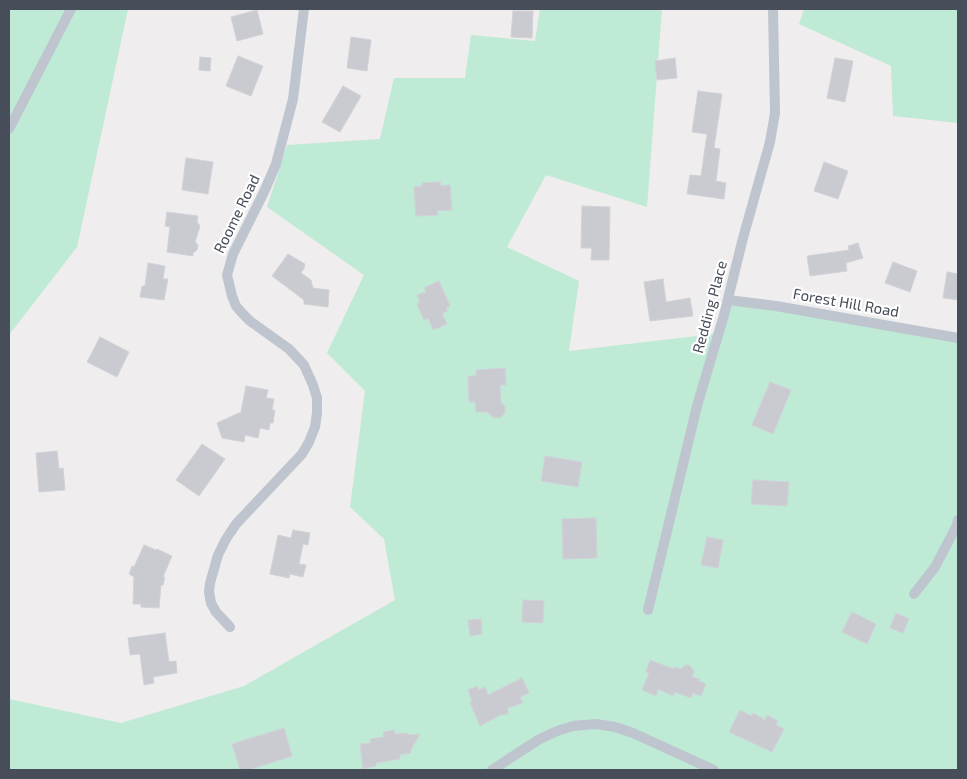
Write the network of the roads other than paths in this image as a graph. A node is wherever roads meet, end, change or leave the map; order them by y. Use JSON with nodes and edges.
{"nodes":[{"id":1,"x":71,"y":9,"type":"edge"},
{"id":2,"x":304,"y":9,"type":"edge"},
{"id":3,"x":773,"y":9,"type":"edge"},
{"id":4,"x":9,"y":128,"type":"edge"},
{"id":5,"x":728,"y":300,"type":"junction"},
{"id":6,"x":958,"y":338,"type":"edge"},
{"id":7,"x":958,"y":520,"type":"edge"},
{"id":8,"x":914,"y":594,"type":"dead end"},
{"id":9,"x":648,"y":610,"type":"dead end"},
{"id":10,"x":230,"y":627,"type":"dead end"},
{"id":11,"x":492,"y":770,"type":"edge"},
{"id":12,"x":714,"y":770,"type":"edge"}],
"edges":[{"from":1,"to":4,"type":"street"},
{"from":2,"to":10,"type":"street","name":"Roome Road"},
{"from":3,"to":5,"type":"street","name":"Redding Place"},
{"from":5,"to":6,"type":"street","name":"Forest Hill Road"},
{"from":5,"to":9,"type":"street","name":"Redding Place"},
{"from":7,"to":8,"type":"street"},
{"from":11,"to":12,"type":"street"}]}
